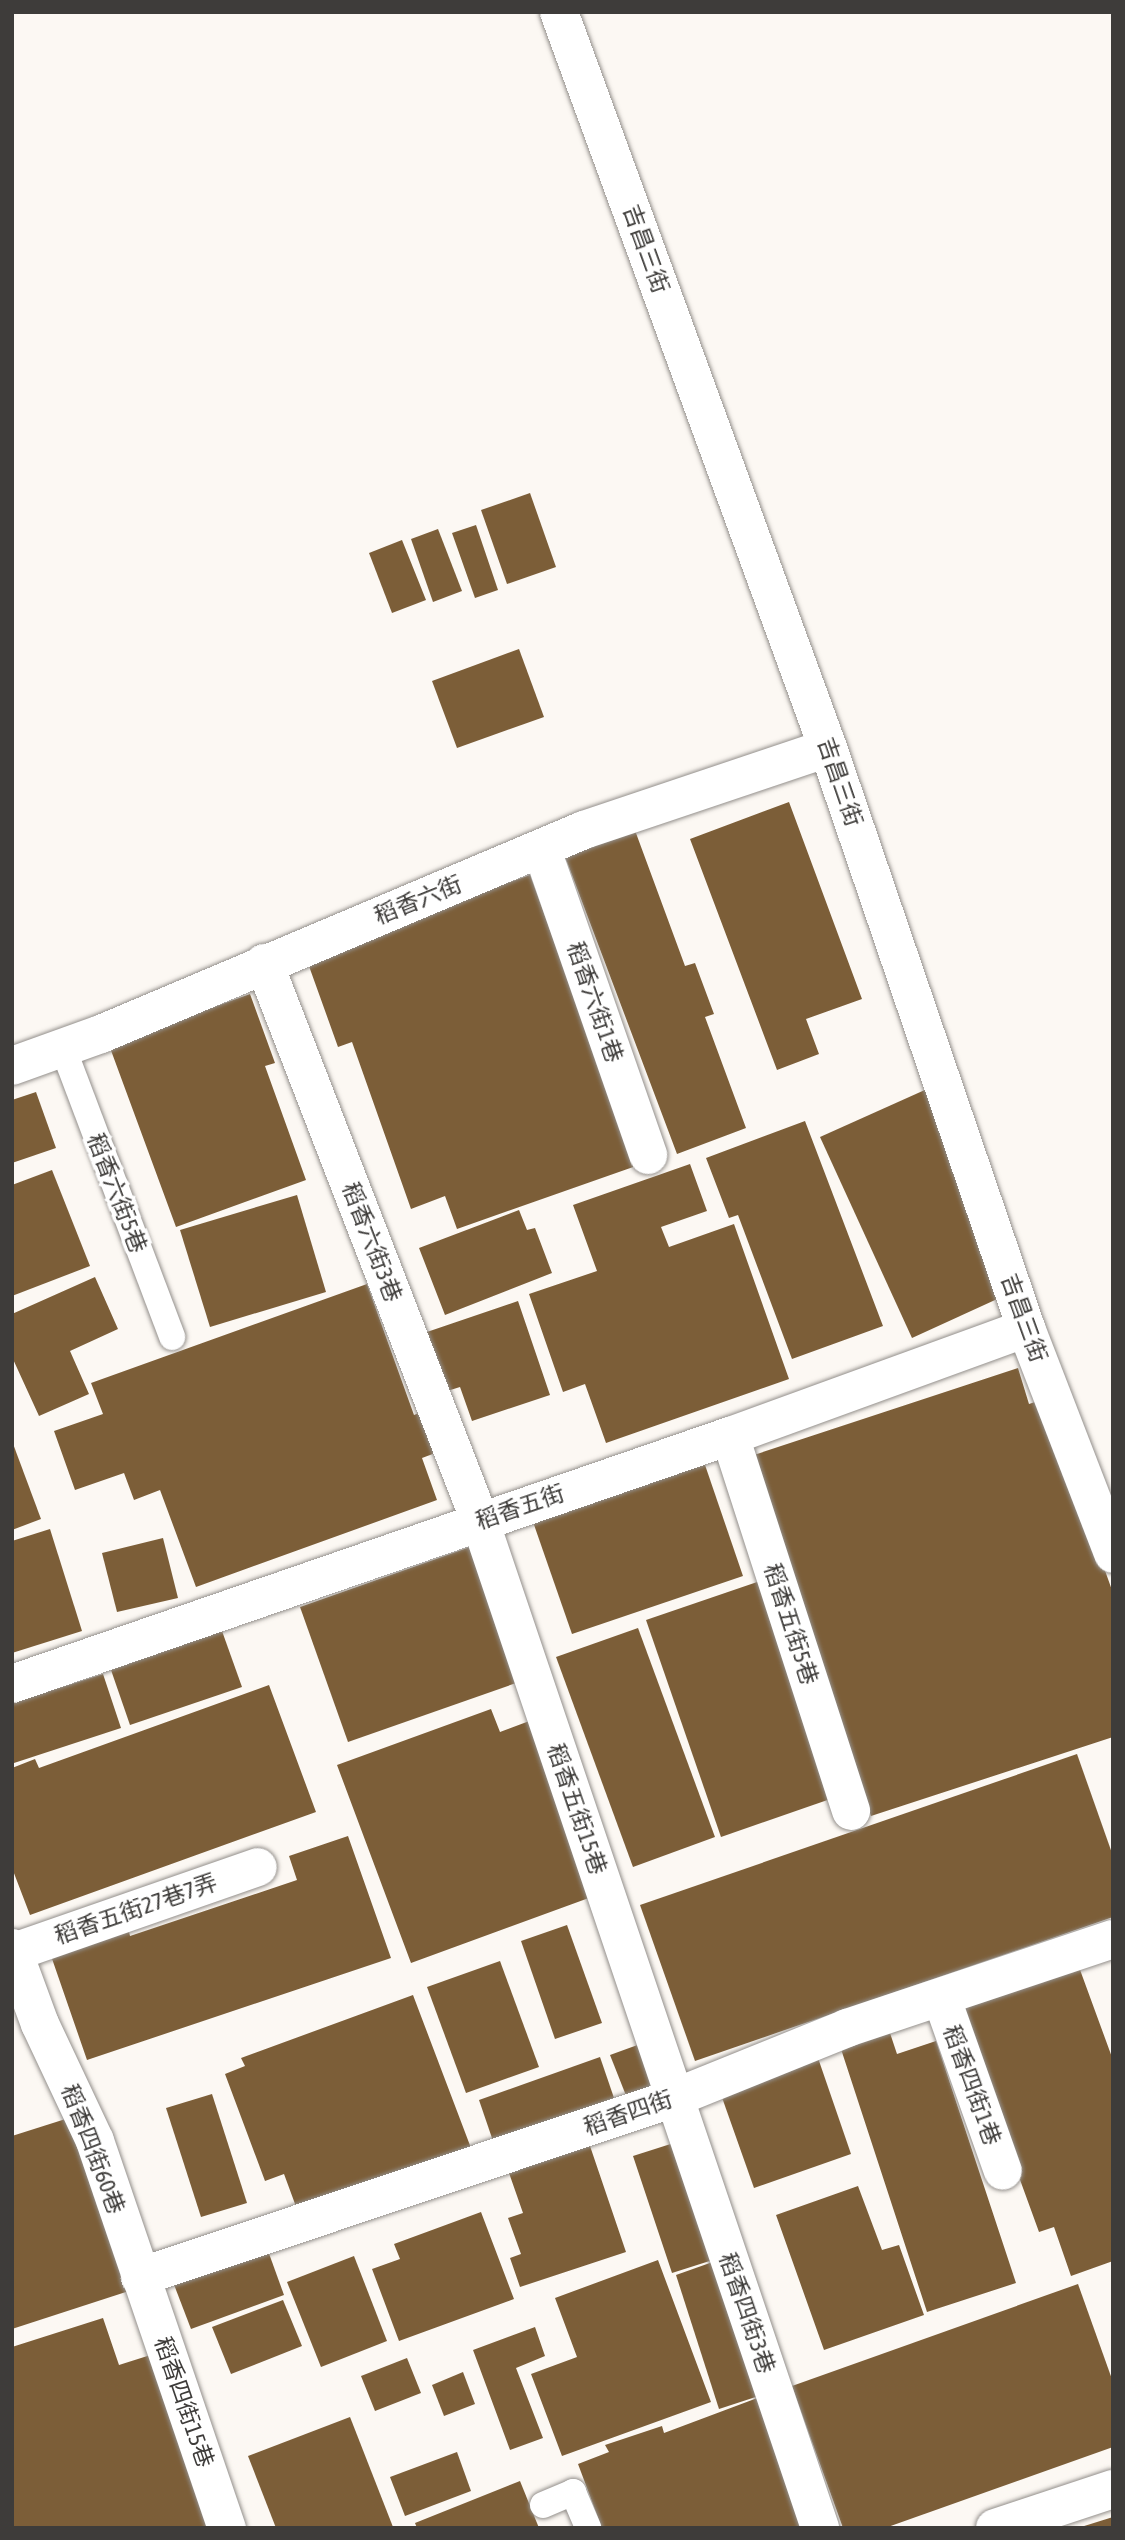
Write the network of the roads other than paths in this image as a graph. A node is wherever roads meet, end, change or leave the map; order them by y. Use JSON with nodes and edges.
{"nodes":[{"id":1,"x":559,"y":12,"type":"edge"},
{"id":2,"x":828,"y":748,"type":"junction"},
{"id":3,"x":542,"y":850,"type":"junction"},
{"id":4,"x":264,"y":963,"type":"junction"},
{"id":5,"x":63,"y":1048,"type":"junction"},
{"id":6,"x":12,"y":1066,"type":"edge"},
{"id":7,"x":648,"y":1155,"type":"dead end"},
{"id":8,"x":1026,"y":1328,"type":"junction"},
{"id":9,"x":172,"y":1337,"type":"dead end"},
{"id":10,"x":730,"y":1436,"type":"junction"},
{"id":11,"x":480,"y":1521,"type":"junction"},
{"id":12,"x":1113,"y":1554,"type":"edge"},
{"id":13,"x":12,"y":1684,"type":"edge"},
{"id":14,"x":851,"y":1811,"type":"dead end"},
{"id":15,"x":258,"y":1867,"type":"dead end"},
{"id":16,"x":1113,"y":1939,"type":"edge"},
{"id":17,"x":13,"y":1950,"type":"edge"},
{"id":18,"x":942,"y":1999,"type":"junction"},
{"id":19,"x":674,"y":2098,"type":"junction"},
{"id":20,"x":1003,"y":2171,"type":"dead end"},
{"id":21,"x":140,"y":2277,"type":"junction"},
{"id":22,"x":1113,"y":2489,"type":"edge"},
{"id":23,"x":543,"y":2505,"type":"dead end"},
{"id":24,"x":227,"y":2528,"type":"edge"},
{"id":25,"x":588,"y":2528,"type":"edge"},
{"id":26,"x":820,"y":2528,"type":"edge"},
{"id":27,"x":995,"y":2528,"type":"edge"}],
"edges":[{"from":1,"to":2,"type":"street","name":"吉昌三街"},
{"from":2,"to":3,"type":"street","name":"稻香六街"},
{"from":2,"to":8,"type":"street","name":"吉昌三街"},
{"from":3,"to":4,"type":"street","name":"稻香六街"},
{"from":3,"to":7,"type":"street","name":"稻香六街1巷"},
{"from":4,"to":5,"type":"street","name":"稻香六街"},
{"from":4,"to":11,"type":"street","name":"稻香六街3巷"},
{"from":5,"to":6,"type":"street","name":"稻香六街"},
{"from":5,"to":9,"type":"lane","name":"稻香六街5巷"},
{"from":8,"to":10,"type":"street","name":"稻香五街"},
{"from":8,"to":12,"type":"street","name":"吉昌三街"},
{"from":10,"to":11,"type":"street","name":"稻香五街"},
{"from":10,"to":14,"type":"street","name":"稻香五街5巷"},
{"from":11,"to":13,"type":"street","name":"稻香五街"},
{"from":11,"to":19,"type":"street","name":"稻香五街15巷"},
{"from":15,"to":17,"type":"street","name":"稻香五街27巷7弄"},
{"from":16,"to":18,"type":"street","name":"稻香四街"},
{"from":17,"to":21,"type":"street","name":"稻香四街60巷"},
{"from":18,"to":19,"type":"street","name":"稻香四街"},
{"from":18,"to":20,"type":"street","name":"稻香四街1巷"},
{"from":19,"to":21,"type":"street","name":"稻香四街"},
{"from":19,"to":26,"type":"street","name":"稻香四街3巷"},
{"from":21,"to":24,"type":"street","name":"稻香四街15巷"},
{"from":22,"to":27,"type":"street"},
{"from":23,"to":25,"type":"lane"}]}
